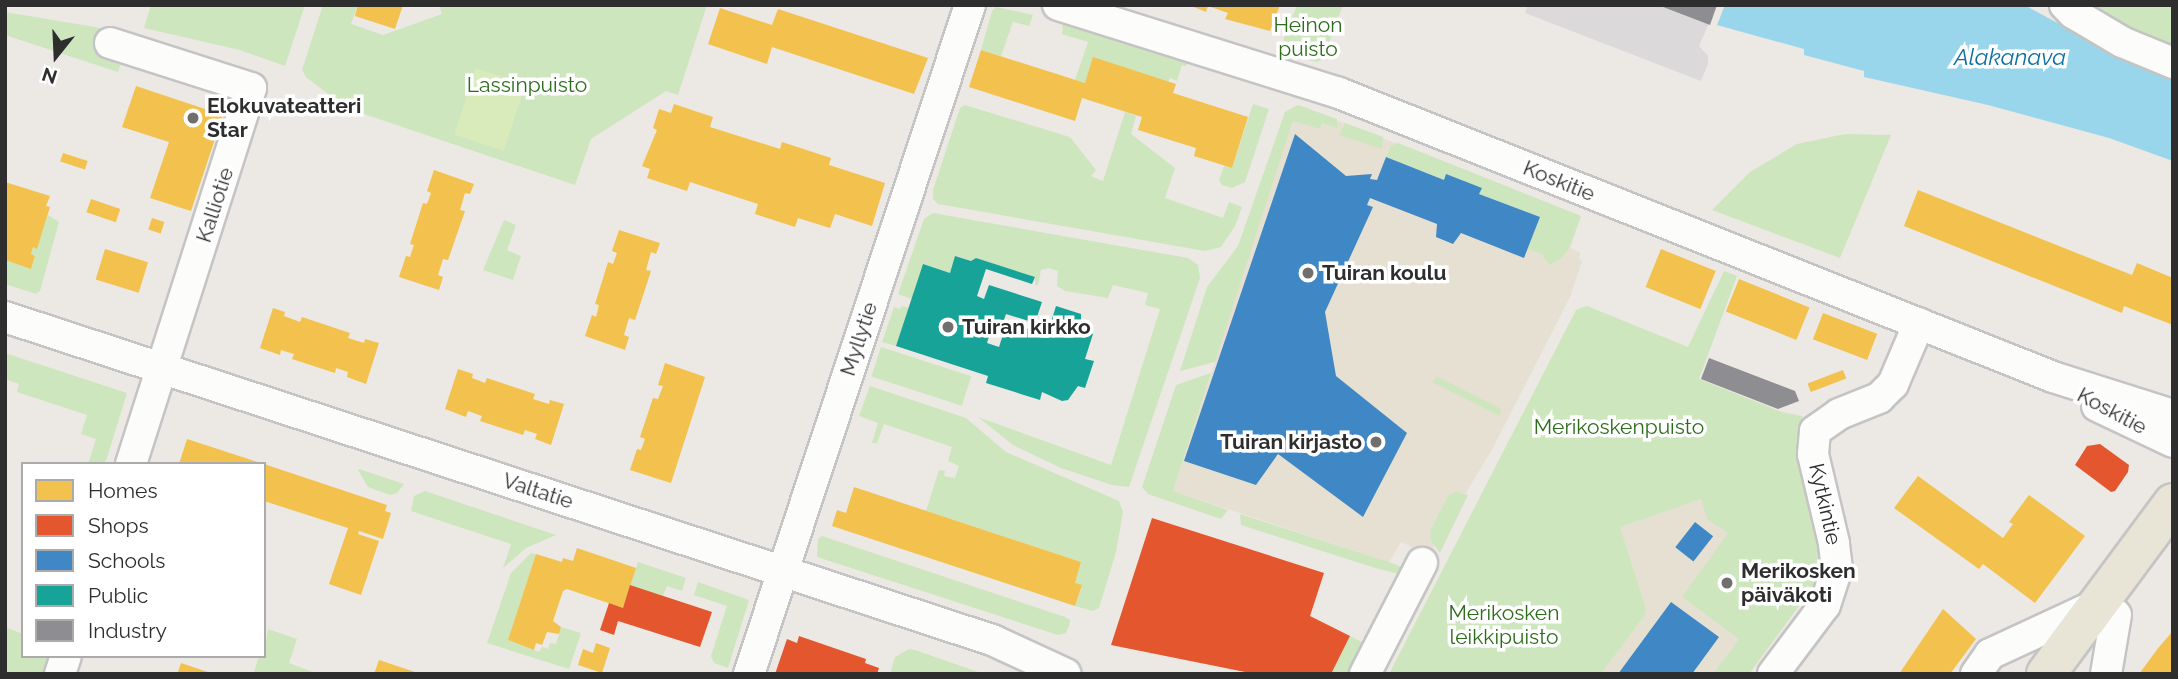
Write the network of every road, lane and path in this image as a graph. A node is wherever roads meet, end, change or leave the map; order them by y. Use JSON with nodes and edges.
{"nodes":[{"id":1,"x":970,"y":5,"type":"edge"},
{"id":2,"x":1058,"y":5,"type":"edge"},
{"id":3,"x":2065,"y":5,"type":"edge"},
{"id":4,"x":110,"y":43,"type":"dead end"},
{"id":5,"x":2173,"y":63,"type":"edge"},
{"id":6,"x":5,"y":317,"type":"edge"},
{"id":7,"x":1919,"y":323,"type":"junction"},
{"id":8,"x":162,"y":369,"type":"junction"},
{"id":9,"x":2053,"y":377,"type":"junction"},
{"id":10,"x":2173,"y":415,"type":"edge"},
{"id":11,"x":2173,"y":442,"type":"edge"},
{"id":12,"x":132,"y":462,"type":"edge"},
{"id":13,"x":2173,"y":503,"type":"edge"},
{"id":14,"x":2173,"y":549,"type":"edge"},
{"id":15,"x":1422,"y":562,"type":"dead end"},
{"id":16,"x":781,"y":572,"type":"junction"},
{"id":17,"x":2106,"y":610,"type":"junction"},
{"id":18,"x":749,"y":674,"type":"edge"},
{"id":19,"x":1066,"y":674,"type":"edge"},
{"id":20,"x":1365,"y":674,"type":"edge"},
{"id":21,"x":1773,"y":674,"type":"edge"},
{"id":22,"x":1976,"y":674,"type":"edge"},
{"id":23,"x":2046,"y":674,"type":"edge"},
{"id":24,"x":2072,"y":674,"type":"edge"},
{"id":25,"x":2106,"y":674,"type":"edge"}],
"edges":[{"from":1,"to":16,"type":"street","name":"Myllytie"},
{"from":2,"to":7,"type":"street","name":"Koskitie"},
{"from":3,"to":5,"type":"street"},
{"from":4,"to":8,"type":"street","name":"Kalliotie"},
{"from":6,"to":8,"type":"street","name":"Valtatie"},
{"from":7,"to":9,"type":"street","name":"Koskitie"},
{"from":7,"to":21,"type":"street","name":"Kytkintie"},
{"from":8,"to":12,"type":"street","name":"Kalliotie"},
{"from":8,"to":16,"type":"street","name":"Valtatie"},
{"from":9,"to":10,"type":"street","name":"Koskitie"},
{"from":9,"to":11,"type":"street","name":"Koskitie"},
{"from":13,"to":17,"type":"main road"},
{"from":14,"to":17,"type":"main road"},
{"from":15,"to":20,"type":"street"},
{"from":16,"to":18,"type":"street","name":"Myllytie"},
{"from":16,"to":19,"type":"street","name":"Valtatie"},
{"from":17,"to":22,"type":"street"},
{"from":17,"to":23,"type":"main road"},
{"from":17,"to":24,"type":"main road"},
{"from":17,"to":25,"type":"street"}]}
